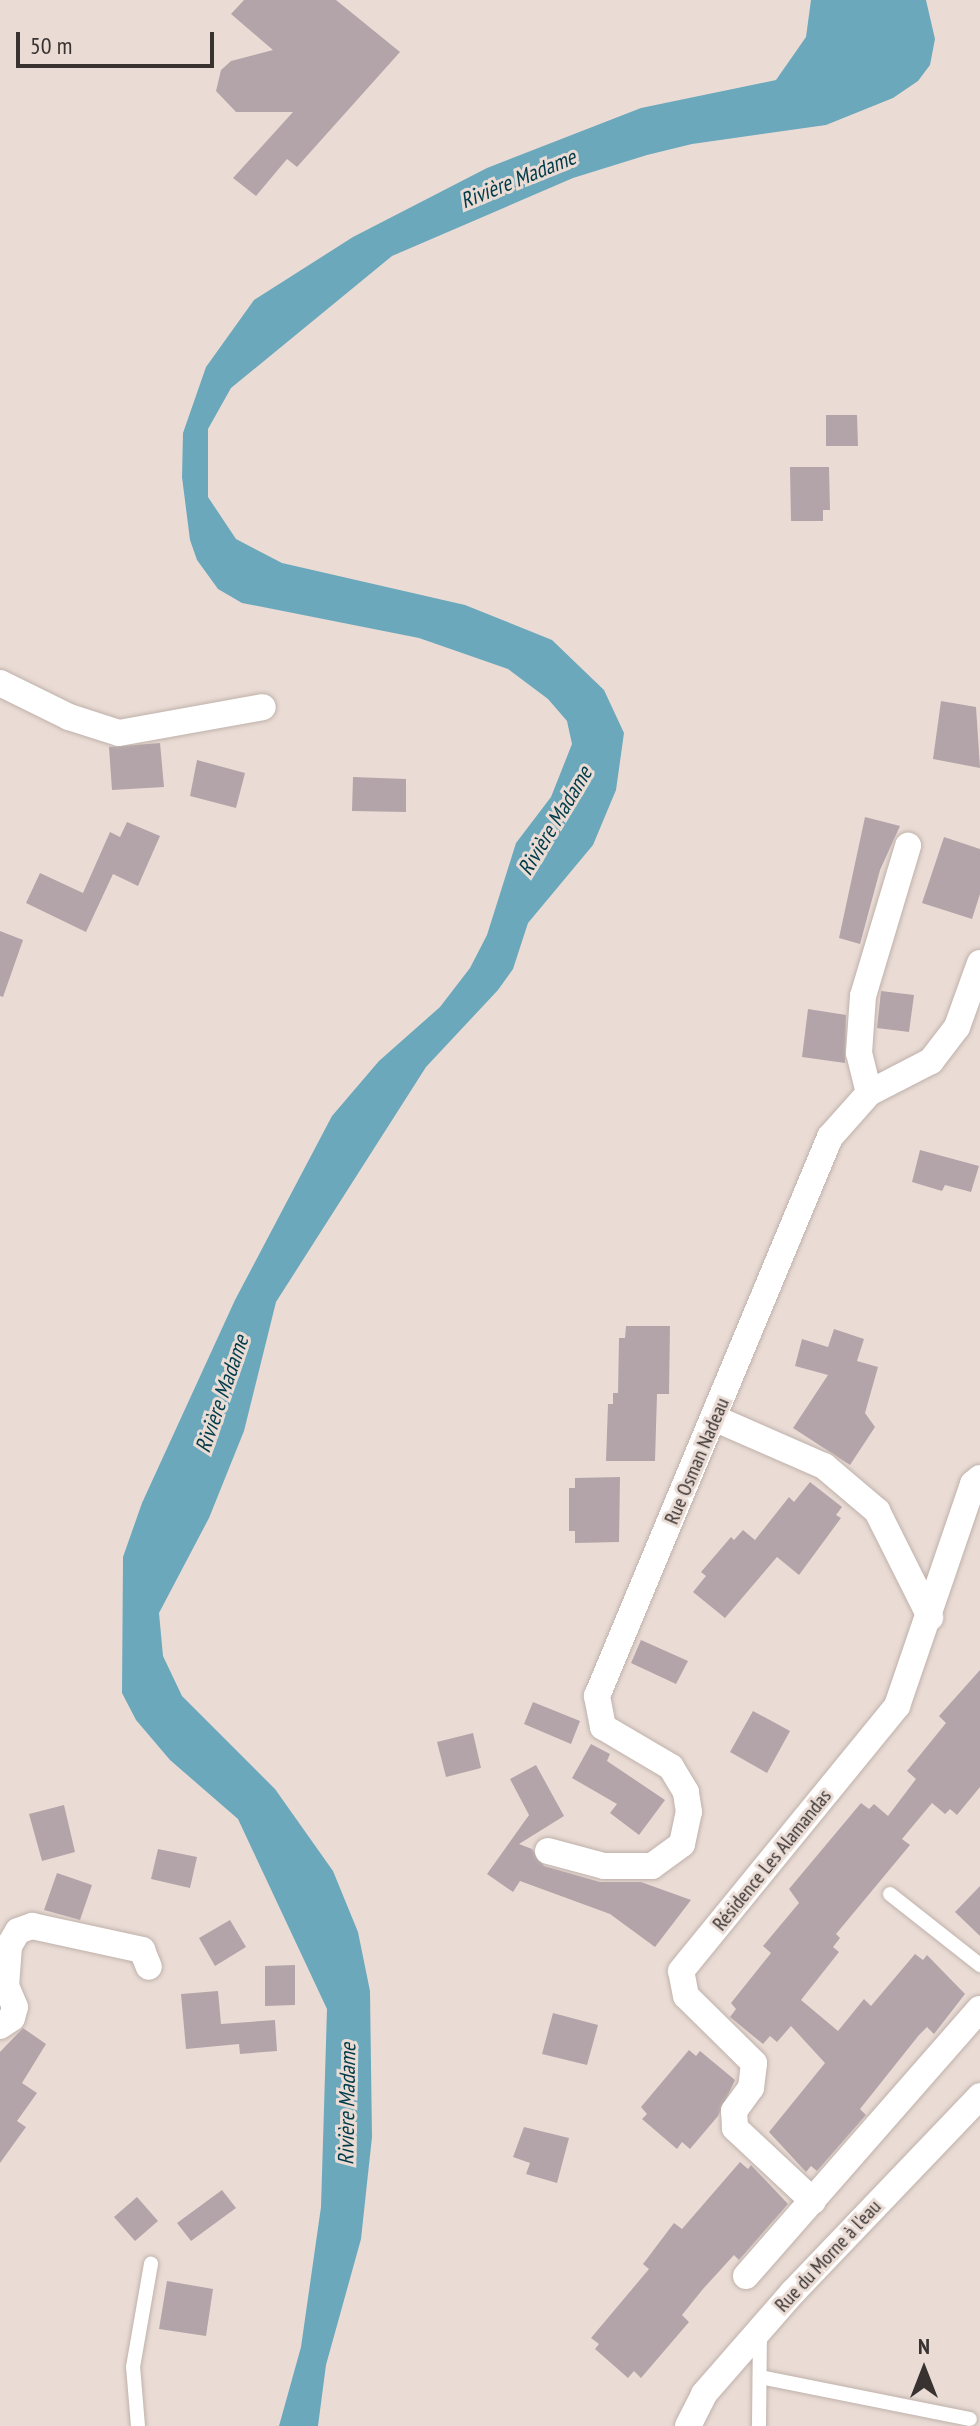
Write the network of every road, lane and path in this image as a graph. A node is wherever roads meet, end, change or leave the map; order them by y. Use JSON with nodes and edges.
{"nodes":[{"id":1,"x":0,"y":683,"type":"edge"},
{"id":2,"x":263,"y":707,"type":"dead end"},
{"id":3,"x":908,"y":846,"type":"dead end"},
{"id":4,"x":980,"y":963,"type":"edge"},
{"id":5,"x":869,"y":1093,"type":"junction"},
{"id":6,"x":714,"y":1418,"type":"junction"},
{"id":7,"x":980,"y":1478,"type":"edge"},
{"id":8,"x":930,"y":1617,"type":"junction"},
{"id":9,"x":548,"y":1851,"type":"dead end"},
{"id":10,"x":890,"y":1894,"type":"dead end"},
{"id":11,"x":980,"y":1965,"type":"edge"},
{"id":12,"x":149,"y":1967,"type":"dead end"},
{"id":13,"x":980,"y":2009,"type":"edge"},
{"id":14,"x":0,"y":2026,"type":"edge"},
{"id":15,"x":980,"y":2096,"type":"edge"},
{"id":16,"x":813,"y":2201,"type":"junction"},
{"id":17,"x":151,"y":2264,"type":"dead end"},
{"id":18,"x":746,"y":2276,"type":"dead end"},
{"id":19,"x":760,"y":2329,"type":"junction"},
{"id":20,"x":760,"y":2377,"type":"junction"},
{"id":21,"x":970,"y":2419,"type":"dead end"},
{"id":22,"x":758,"y":2425,"type":"edge"},
{"id":23,"x":138,"y":2426,"type":"edge"},
{"id":24,"x":688,"y":2426,"type":"edge"}],
"edges":[{"from":1,"to":2,"type":"street"},
{"from":3,"to":5,"type":"street"},
{"from":4,"to":5,"type":"street","name":"Rue Osman Nadeau"},
{"from":5,"to":6,"type":"street","name":"Rue Osman Nadeau"},
{"from":6,"to":8,"type":"street"},
{"from":6,"to":9,"type":"street","name":"Rue Osman Nadeau"},
{"from":7,"to":8,"type":"street","name":"Résidence Les Alamandas"},
{"from":8,"to":16,"type":"street","name":"Résidence Les Alamandas"},
{"from":10,"to":11,"type":"lane"},
{"from":12,"to":14,"type":"street"},
{"from":13,"to":16,"type":"street"},
{"from":15,"to":19,"type":"street","name":"Rue du Morne à l'eau"},
{"from":16,"to":18,"type":"street"},
{"from":17,"to":23,"type":"lane"},
{"from":19,"to":20,"type":"lane"},
{"from":19,"to":24,"type":"street","name":"Rue du Morne à l'eau"},
{"from":20,"to":21,"type":"lane"},
{"from":20,"to":22,"type":"lane"}]}
